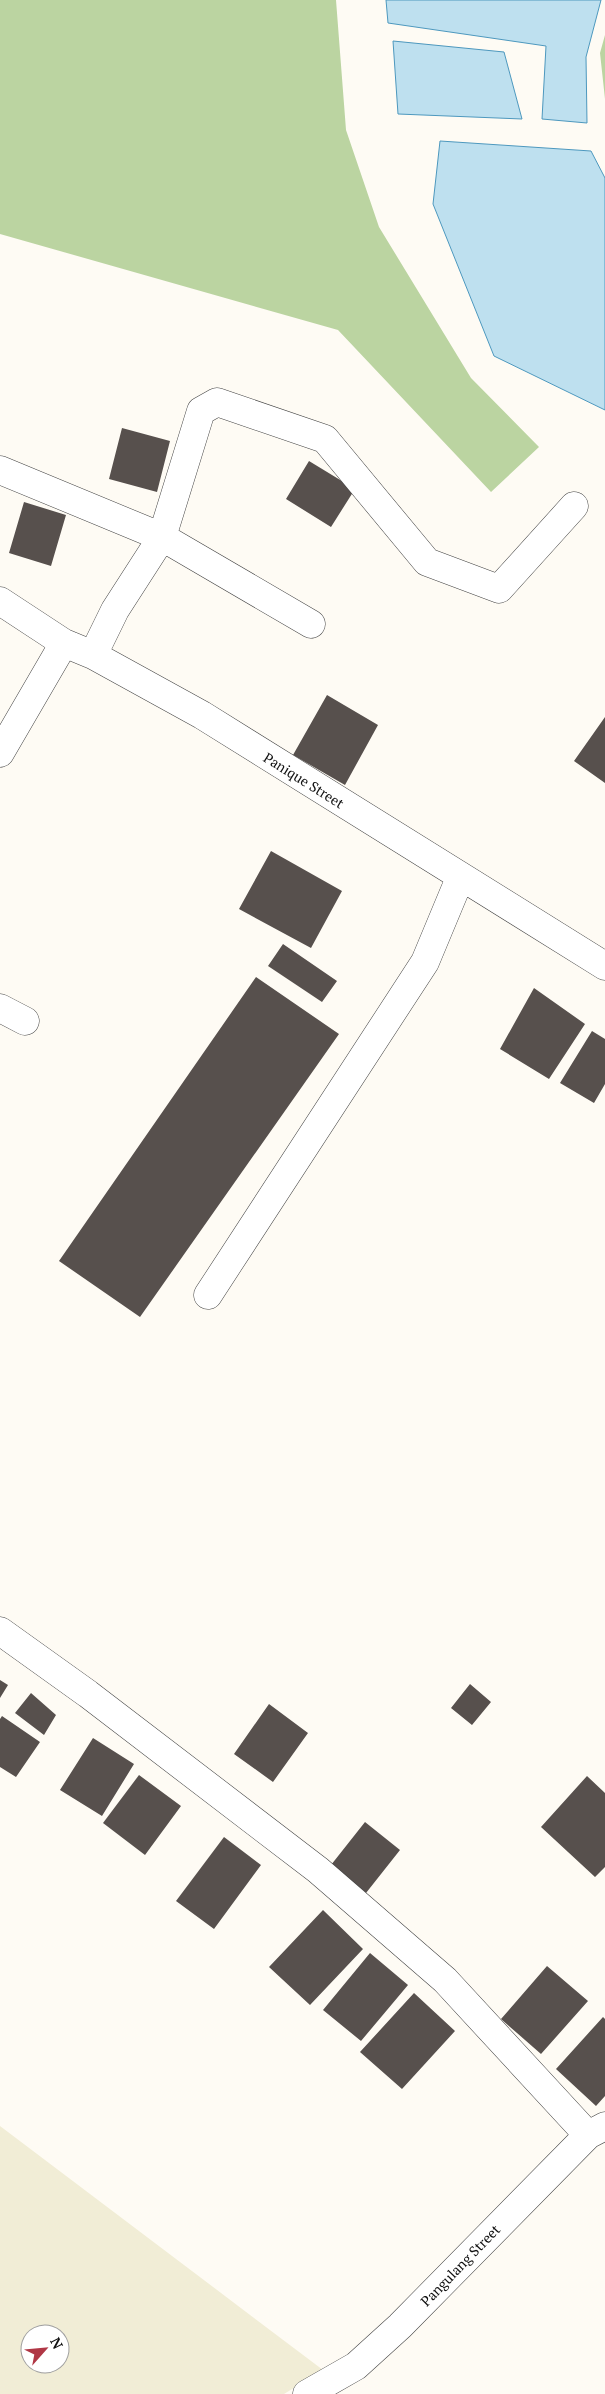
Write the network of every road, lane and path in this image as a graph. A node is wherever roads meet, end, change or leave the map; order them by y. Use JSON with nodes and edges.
{"nodes":[{"id":1,"x":0,"y":470,"type":"edge"},
{"id":2,"x":574,"y":506,"type":"dead end"},
{"id":3,"x":162,"y":537,"type":"junction"},
{"id":4,"x":0,"y":601,"type":"edge"},
{"id":5,"x":311,"y":624,"type":"dead end"},
{"id":6,"x":64,"y":643,"type":"junction"},
{"id":7,"x":92,"y":655,"type":"junction"},
{"id":8,"x":0,"y":753,"type":"edge"},
{"id":9,"x":460,"y":878,"type":"junction"},
{"id":10,"x":605,"y":966,"type":"edge"},
{"id":11,"x":0,"y":1008,"type":"edge"},
{"id":12,"x":25,"y":1022,"type":"dead end"},
{"id":13,"x":208,"y":1295,"type":"dead end"},
{"id":14,"x":0,"y":1631,"type":"edge"},
{"id":15,"x":596,"y":2131,"type":"edge"},
{"id":16,"x":307,"y":2394,"type":"edge"}],
"edges":[{"from":1,"to":3,"type":"street"},
{"from":2,"to":3,"type":"street"},
{"from":3,"to":5,"type":"street"},
{"from":3,"to":7,"type":"street"},
{"from":4,"to":6,"type":"street","name":"Panique Street"},
{"from":6,"to":7,"type":"street","name":"Panique Street"},
{"from":6,"to":8,"type":"street"},
{"from":7,"to":9,"type":"street","name":"Panique Street"},
{"from":9,"to":10,"type":"street","name":"Panique Street"},
{"from":9,"to":13,"type":"street"},
{"from":11,"to":12,"type":"street"},
{"from":14,"to":15,"type":"street"},
{"from":15,"to":16,"type":"street","name":"Pangulang Street"}]}
